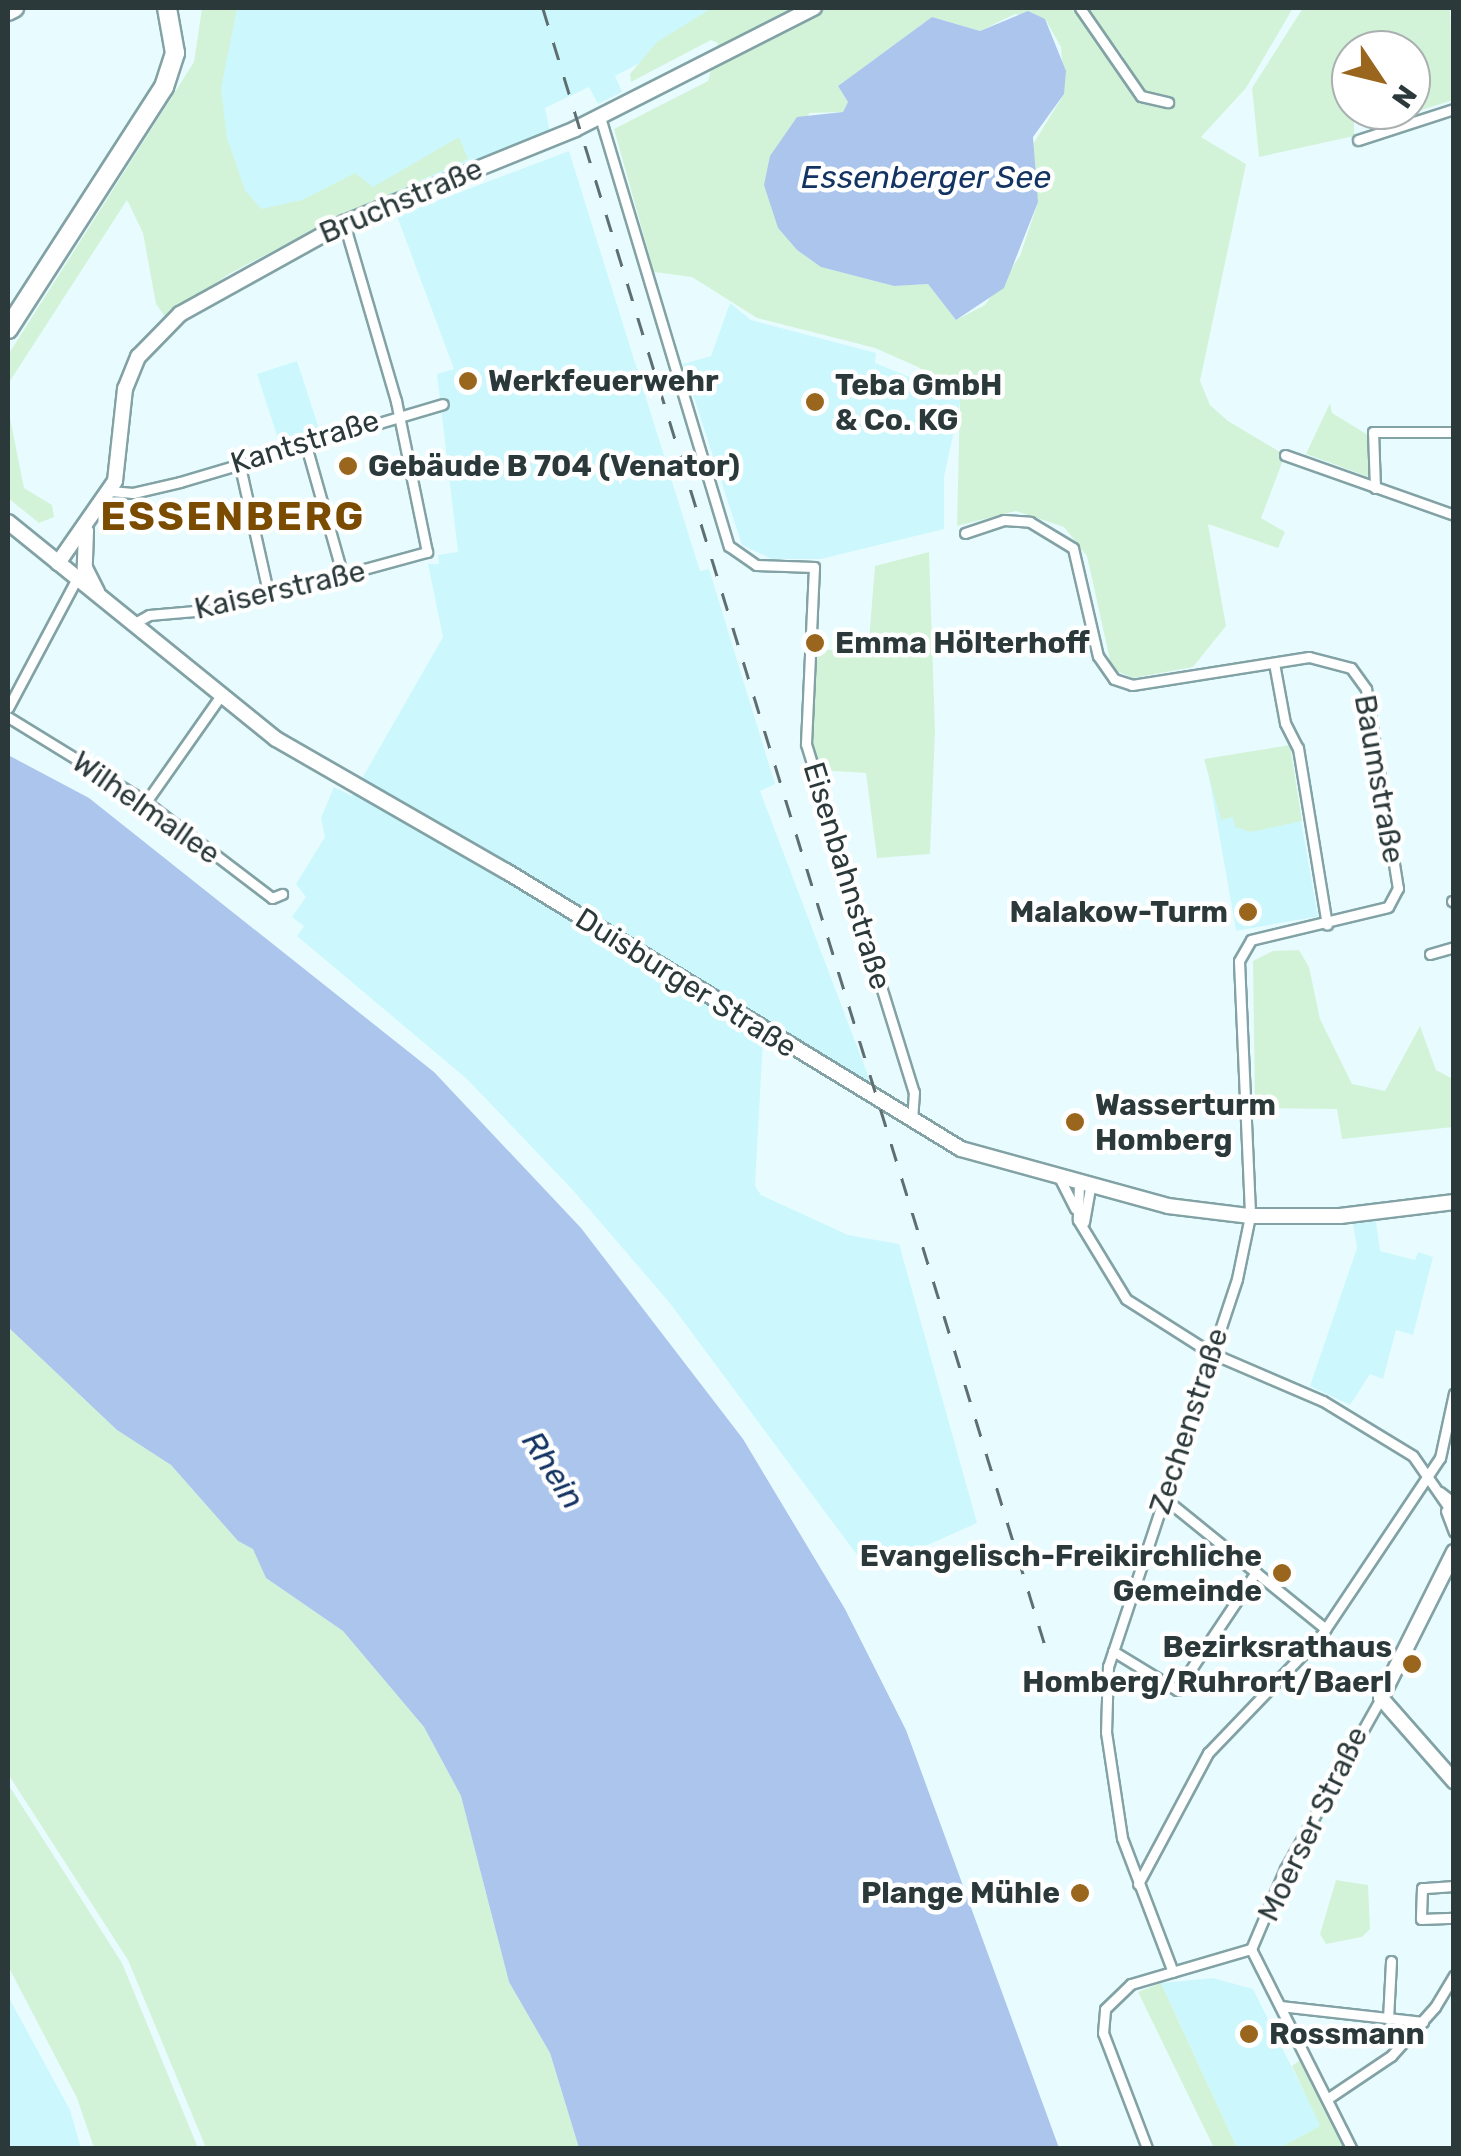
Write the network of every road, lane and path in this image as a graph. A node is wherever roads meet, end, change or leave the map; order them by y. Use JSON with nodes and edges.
{"nodes":[{"id":1,"x":14,"y":8,"type":"edge"},
{"id":2,"x":167,"y":8,"type":"edge"},
{"id":3,"x":814,"y":8,"type":"edge"},
{"id":4,"x":1080,"y":8,"type":"edge"},
{"id":5,"x":8,"y":11,"type":"edge"},
{"id":6,"x":1168,"y":102,"type":"dead end"},
{"id":7,"x":1454,"y":109,"type":"edge"},
{"id":8,"x":600,"y":117,"type":"junction"},
{"id":9,"x":1358,"y":140,"type":"dead end"},
{"id":10,"x":344,"y":222,"type":"junction"},
{"id":11,"x":8,"y":329,"type":"edge"},
{"id":12,"x":443,"y":404,"type":"dead end"},
{"id":13,"x":399,"y":413,"type":"junction"},
{"id":14,"x":1454,"y":432,"type":"edge"},
{"id":15,"x":305,"y":442,"type":"junction"},
{"id":16,"x":1285,"y":455,"type":"dead end"},
{"id":17,"x":239,"y":462,"type":"junction"},
{"id":18,"x":1376,"y":488,"type":"junction"},
{"id":19,"x":108,"y":495,"type":"junction"},
{"id":20,"x":1454,"y":514,"type":"edge"},
{"id":21,"x":8,"y":522,"type":"edge"},
{"id":22,"x":86,"y":527,"type":"junction"},
{"id":23,"x":964,"y":534,"type":"dead end"},
{"id":24,"x":58,"y":563,"type":"junction"},
{"id":25,"x":343,"y":576,"type":"junction"},
{"id":26,"x":77,"y":578,"type":"junction"},
{"id":27,"x":269,"y":596,"type":"junction"},
{"id":28,"x":99,"y":597,"type":"junction"},
{"id":29,"x":131,"y":625,"type":"junction"},
{"id":30,"x":1274,"y":662,"type":"junction"},
{"id":31,"x":219,"y":698,"type":"junction"},
{"id":32,"x":8,"y":708,"type":"edge"},
{"id":33,"x":8,"y":717,"type":"edge"},
{"id":34,"x":146,"y":802,"type":"junction"},
{"id":35,"x":282,"y":894,"type":"dead end"},
{"id":36,"x":1327,"y":924,"type":"junction"},
{"id":37,"x":1454,"y":947,"type":"edge"},
{"id":38,"x":1430,"y":954,"type":"dead end"},
{"id":39,"x":912,"y":1121,"type":"junction"},
{"id":40,"x":1060,"y":1179,"type":"junction"},
{"id":41,"x":1085,"y":1186,"type":"junction"},
{"id":42,"x":1454,"y":1202,"type":"edge"},
{"id":43,"x":1075,"y":1208,"type":"junction"},
{"id":44,"x":1250,"y":1216,"type":"junction"},
{"id":45,"x":1084,"y":1230,"type":"junction"},
{"id":46,"x":1211,"y":1352,"type":"junction"},
{"id":47,"x":1454,"y":1393,"type":"edge"},
{"id":48,"x":1430,"y":1474,"type":"junction"},
{"id":49,"x":1164,"y":1498,"type":"junction"},
{"id":50,"x":1451,"y":1510,"type":"edge"},
{"id":51,"x":1454,"y":1532,"type":"edge"},
{"id":52,"x":1453,"y":1555,"type":"edge"},
{"id":53,"x":1256,"y":1572,"type":"junction"},
{"id":54,"x":1326,"y":1628,"type":"junction"},
{"id":55,"x":1113,"y":1651,"type":"junction"},
{"id":56,"x":1380,"y":1698,"type":"junction"},
{"id":57,"x":1454,"y":1781,"type":"edge"},
{"id":58,"x":1138,"y":1884,"type":"junction"},
{"id":59,"x":1454,"y":1886,"type":"edge"},
{"id":60,"x":1454,"y":1918,"type":"edge"},
{"id":61,"x":1251,"y":1949,"type":"junction"},
{"id":62,"x":1390,"y":1961,"type":"dead end"},
{"id":63,"x":1173,"y":1972,"type":"junction"},
{"id":64,"x":1454,"y":1975,"type":"edge"},
{"id":65,"x":1280,"y":2006,"type":"junction"},
{"id":66,"x":1388,"y":2019,"type":"junction"},
{"id":67,"x":1422,"y":2022,"type":"junction"},
{"id":68,"x":1327,"y":2100,"type":"junction"},
{"id":69,"x":1147,"y":2148,"type":"edge"},
{"id":70,"x":1351,"y":2148,"type":"edge"}],
"edges":[{"from":1,"to":5,"type":"highway"},
{"from":2,"to":11,"type":"highway"},
{"from":3,"to":8,"type":"main road","name":"Bruchstraße"},
{"from":4,"to":6,"type":"street"},
{"from":7,"to":9,"type":"street"},
{"from":8,"to":10,"type":"main road","name":"Bruchstraße"},
{"from":8,"to":39,"type":"street","name":"Eisenbahnstraße"},
{"from":10,"to":13,"type":"street"},
{"from":10,"to":19,"type":"main road","name":"Bruchstraße"},
{"from":12,"to":13,"type":"street","name":"Kantstraße"},
{"from":13,"to":15,"type":"street","name":"Kantstraße"},
{"from":13,"to":25,"type":"street","name":"Kaiserstraße"},
{"from":14,"to":18,"type":"street"},
{"from":15,"to":17,"type":"street","name":"Kantstraße"},
{"from":15,"to":25,"type":"street"},
{"from":16,"to":18,"type":"street"},
{"from":17,"to":19,"type":"street","name":"Kantstraße"},
{"from":17,"to":27,"type":"street"},
{"from":18,"to":20,"type":"street"},
{"from":19,"to":22,"type":"main road"},
{"from":21,"to":24,"type":"main road","name":"Duisburger Straße"},
{"from":22,"to":24,"type":"main road"},
{"from":22,"to":28,"type":"main road"},
{"from":23,"to":30,"type":"street","name":"Baumstraße"},
{"from":24,"to":26,"type":"main road","name":"Duisburger Straße"},
{"from":25,"to":27,"type":"street","name":"Kaiserstraße"},
{"from":26,"to":28,"type":"main road","name":"Duisburger Straße"},
{"from":26,"to":32,"type":"street"},
{"from":27,"to":29,"type":"street","name":"Kaiserstraße"},
{"from":28,"to":29,"type":"main road","name":"Duisburger Straße"},
{"from":29,"to":31,"type":"main road","name":"Duisburger Straße"},
{"from":30,"to":36,"type":"street"},
{"from":30,"to":36,"type":"street","name":"Baumstraße"},
{"from":31,"to":34,"type":"street"},
{"from":31,"to":39,"type":"main road","name":"Duisburger Straße"},
{"from":33,"to":34,"type":"street","name":"Wilhelmallee"},
{"from":34,"to":35,"type":"street","name":"Wilhelmallee"},
{"from":36,"to":44,"type":"street","name":"Baumstraße"},
{"from":37,"to":38,"type":"street"},
{"from":39,"to":40,"type":"main road","name":"Duisburger Straße"},
{"from":40,"to":41,"type":"main road","name":"Duisburger Straße"},
{"from":40,"to":43,"type":"street"},
{"from":41,"to":43,"type":"street"},
{"from":41,"to":44,"type":"main road","name":"Duisburger Straße"},
{"from":41,"to":45,"type":"street"},
{"from":42,"to":44,"type":"main road","name":"Duisburger Straße"},
{"from":43,"to":45,"type":"street"},
{"from":44,"to":46,"type":"street","name":"Zechenstraße"},
{"from":45,"to":46,"type":"street"},
{"from":46,"to":48,"type":"street"},
{"from":46,"to":49,"type":"street","name":"Zechenstraße"},
{"from":47,"to":48,"type":"street"},
{"from":48,"to":50,"type":"street"},
{"from":48,"to":54,"type":"street"},
{"from":49,"to":53,"type":"street"},
{"from":49,"to":55,"type":"street","name":"Zechenstraße"},
{"from":50,"to":51,"type":"street"},
{"from":52,"to":56,"type":"main road","name":"Moerser Straße"},
{"from":53,"to":54,"type":"street"},
{"from":53,"to":55,"type":"street"},
{"from":54,"to":58,"type":"street"},
{"from":55,"to":58,"type":"street","name":"Zechenstraße"},
{"from":56,"to":57,"type":"main road"},
{"from":56,"to":61,"type":"street","name":"Moerser Straße"},
{"from":58,"to":63,"type":"street","name":"Zechenstraße"},
{"from":59,"to":60,"type":"street"},
{"from":61,"to":63,"type":"street","name":"Moerser Straße"},
{"from":61,"to":65,"type":"street"},
{"from":62,"to":66,"type":"street"},
{"from":63,"to":69,"type":"street","name":"Moerser Straße"},
{"from":64,"to":67,"type":"street"},
{"from":65,"to":66,"type":"street"},
{"from":65,"to":68,"type":"street"},
{"from":66,"to":67,"type":"street"},
{"from":67,"to":68,"type":"street"},
{"from":68,"to":70,"type":"street"}]}
